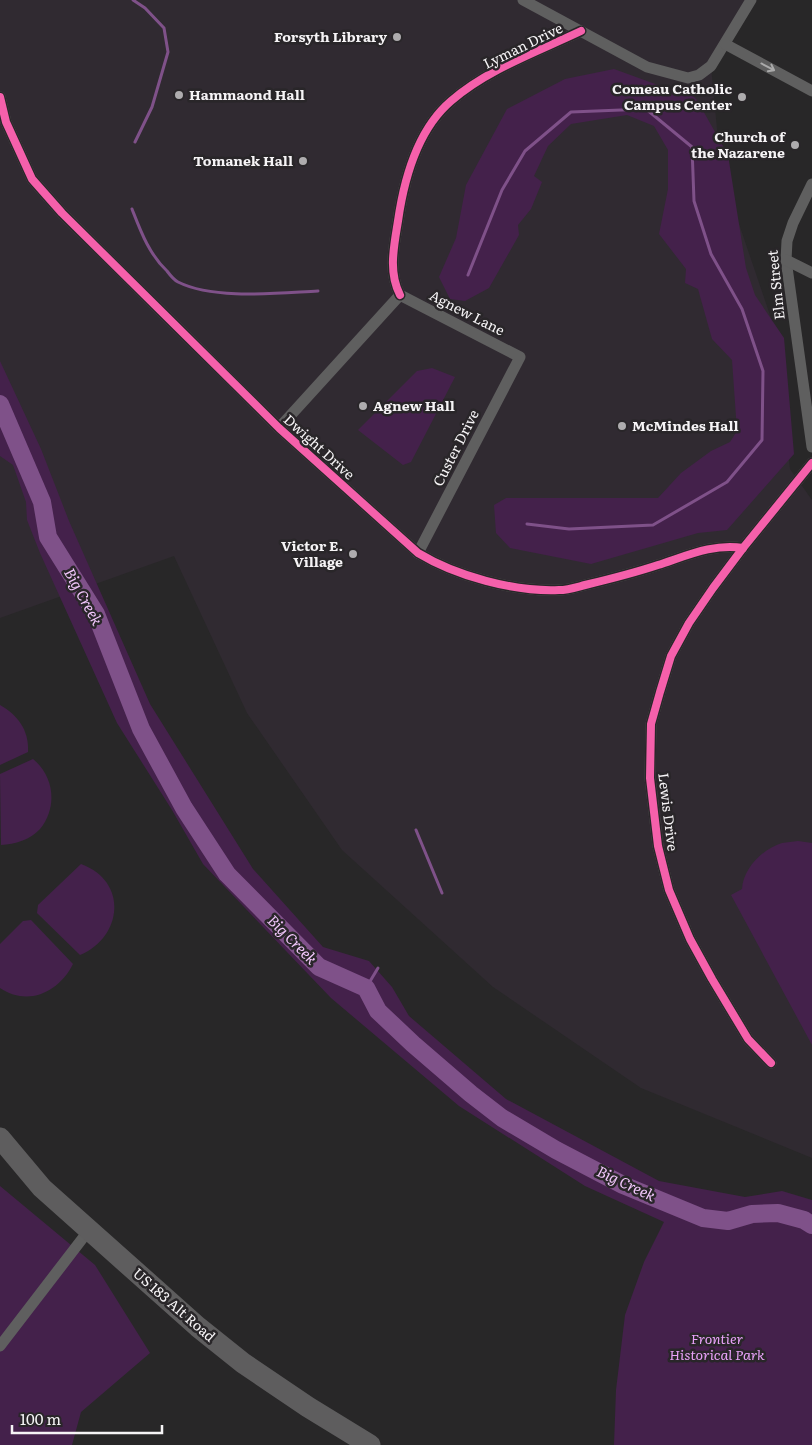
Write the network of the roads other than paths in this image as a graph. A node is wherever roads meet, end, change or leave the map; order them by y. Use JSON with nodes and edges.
{"nodes":[{"id":1,"x":523,"y":0,"type":"edge"},
{"id":2,"x":751,"y":0,"type":"edge"},
{"id":3,"x":581,"y":32,"type":"junction"},
{"id":4,"x":725,"y":44,"type":"junction"},
{"id":5,"x":812,"y":91,"type":"edge"},
{"id":6,"x":0,"y":97,"type":"edge"},
{"id":7,"x":812,"y":184,"type":"edge"},
{"id":8,"x":786,"y":260,"type":"junction"},
{"id":9,"x":812,"y":273,"type":"edge"},
{"id":10,"x":400,"y":295,"type":"junction"},
{"id":11,"x":520,"y":357,"type":"joint"},
{"id":12,"x":279,"y":428,"type":"junction"},
{"id":13,"x":812,"y":447,"type":"edge"},
{"id":14,"x":812,"y":463,"type":"edge"},
{"id":15,"x":743,"y":548,"type":"junction"},
{"id":16,"x":418,"y":553,"type":"junction"},
{"id":17,"x":771,"y":1062,"type":"dead end"},
{"id":18,"x":0,"y":1138,"type":"edge"},
{"id":19,"x":89,"y":1230,"type":"junction"},
{"id":20,"x":0,"y":1346,"type":"edge"},
{"id":21,"x":370,"y":1445,"type":"edge"}],
"edges":[{"from":1,"to":3,"type":"street"},
{"from":2,"to":4,"type":"street"},
{"from":3,"to":4,"type":"street"},
{"from":3,"to":10,"type":"street","name":"Lyman Drive"},
{"from":4,"to":5,"type":"street","one_way":true},
{"from":6,"to":12,"type":"street","name":"Dwight Drive"},
{"from":7,"to":8,"type":"street","name":"Elm Street"},
{"from":8,"to":9,"type":"street"},
{"from":8,"to":13,"type":"street","name":"Elm Street"},
{"from":10,"to":11,"type":"street","name":"Agnew Lane"},
{"from":10,"to":12,"type":"street"},
{"from":11,"to":16,"type":"street","name":"Custer Drive"},
{"from":12,"to":16,"type":"street","name":"Dwight Drive"},
{"from":14,"to":15,"type":"street","name":"Lewis Drive"},
{"from":15,"to":16,"type":"street","name":"Dwight Drive"},
{"from":15,"to":17,"type":"street","name":"Lewis Drive"},
{"from":18,"to":19,"type":"highway","name":"US 183 Alt Road"},
{"from":19,"to":20,"type":"street"},
{"from":19,"to":21,"type":"highway","name":"US 183 Alt Road"}]}
